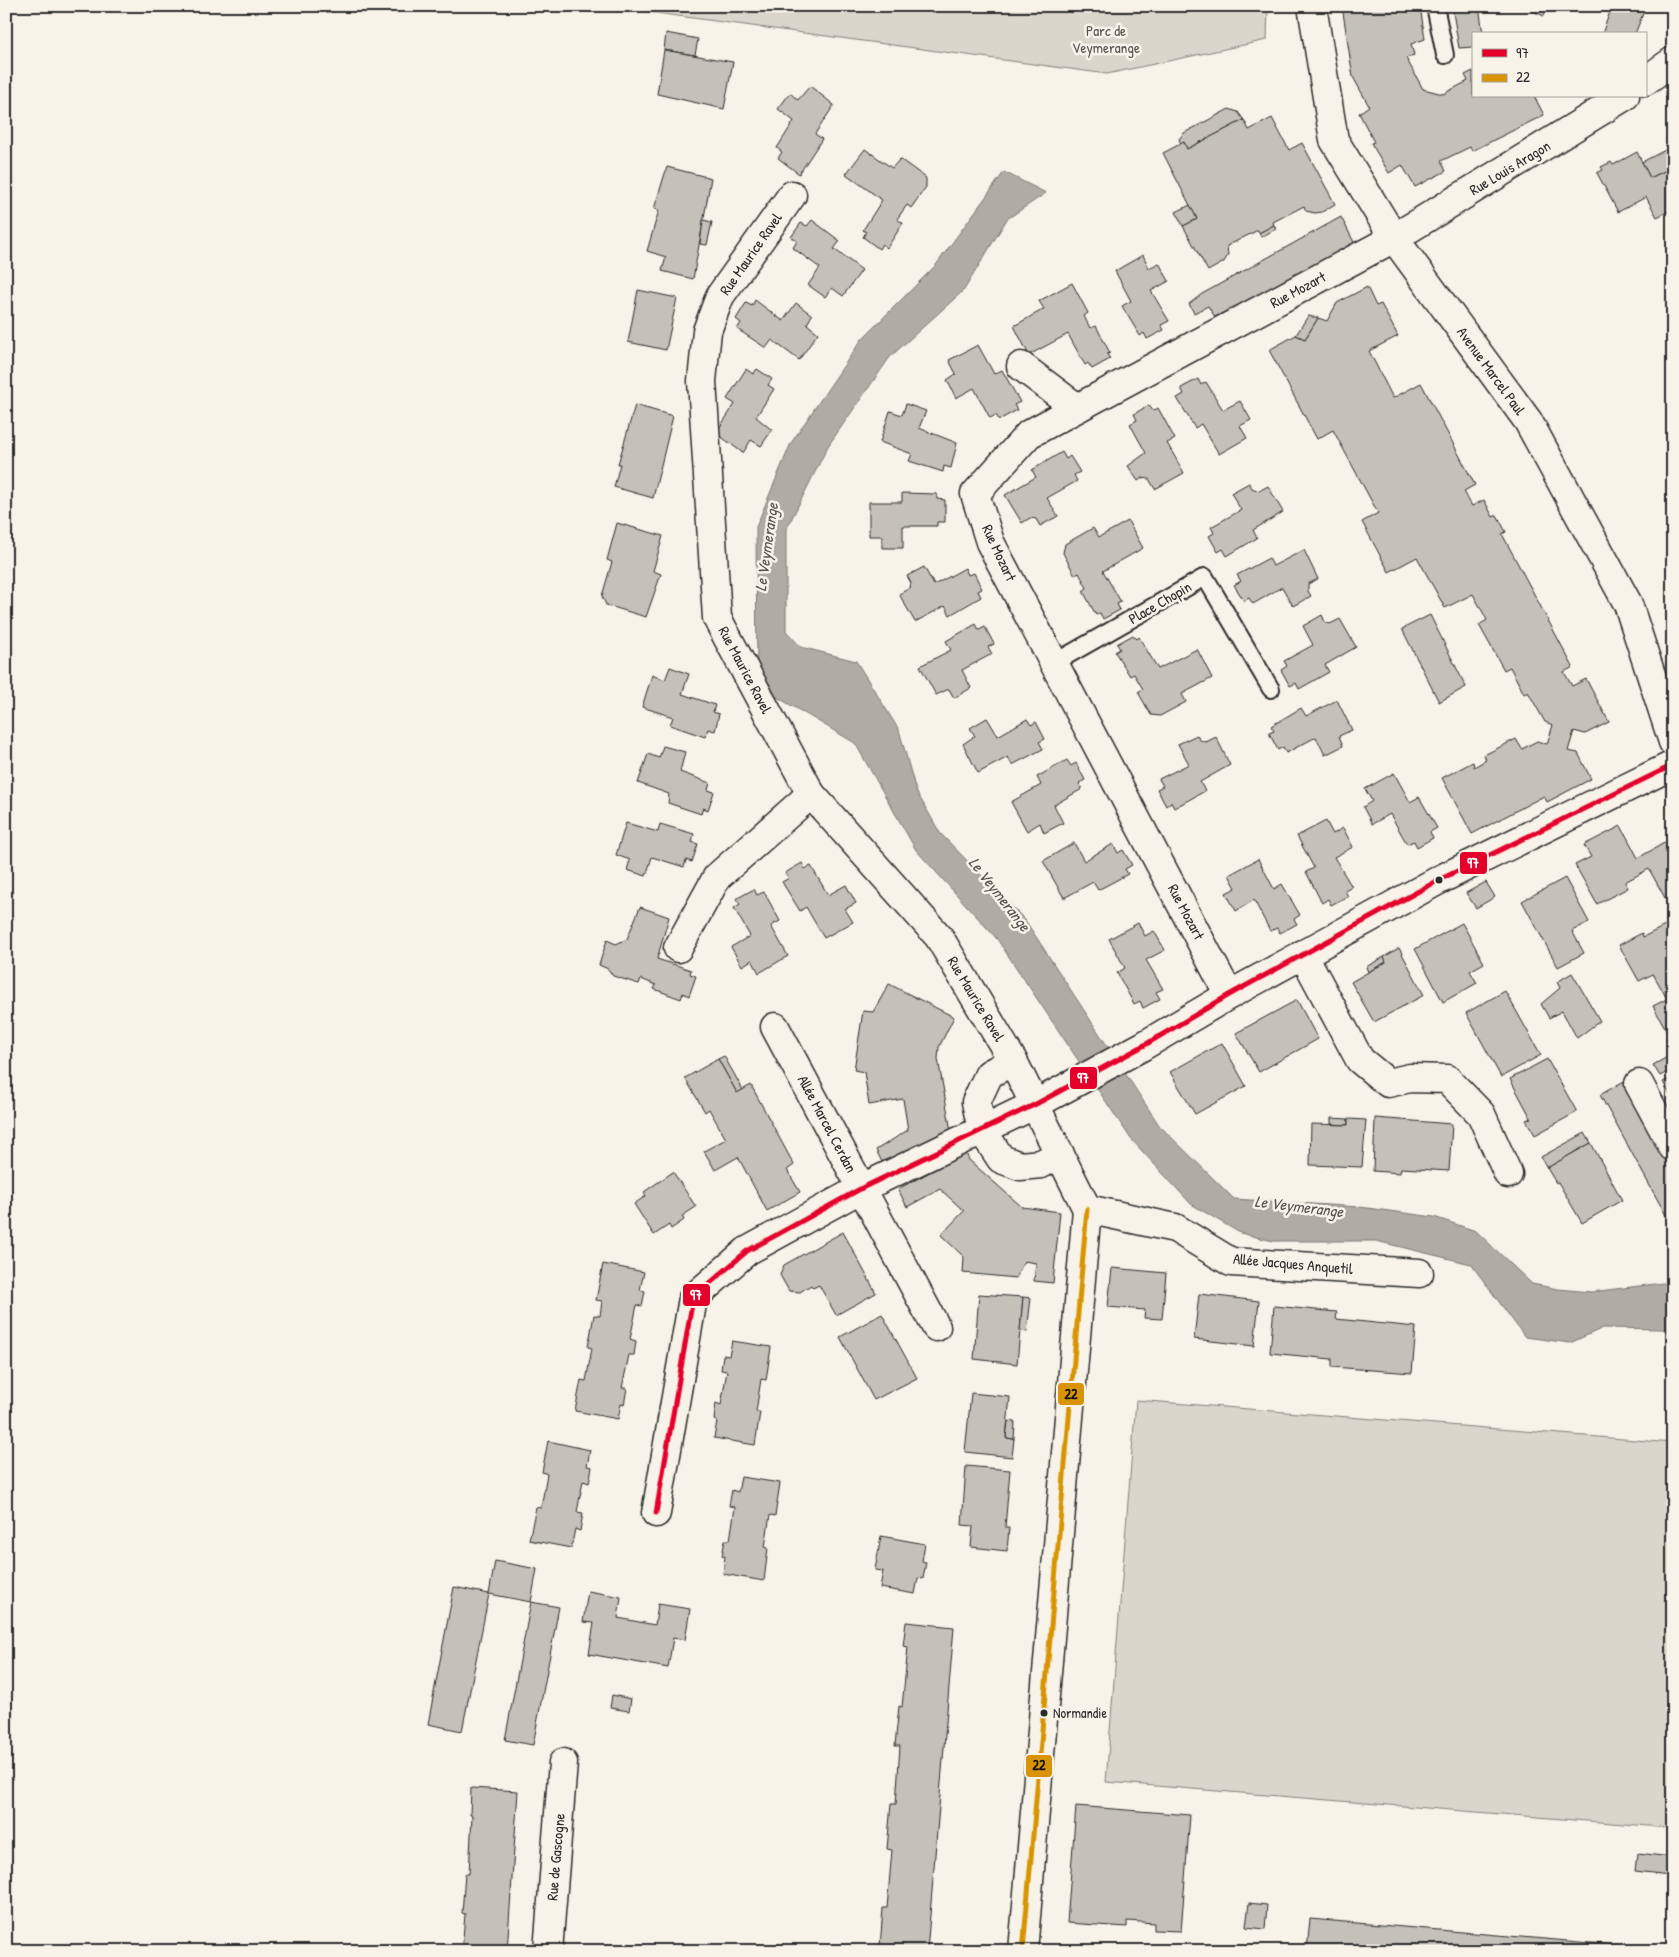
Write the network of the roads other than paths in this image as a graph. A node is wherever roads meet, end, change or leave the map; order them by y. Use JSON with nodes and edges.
{"nodes":[{"id":1,"x":1312,"y":6,"type":"edge"},
{"id":2,"x":1436,"y":6,"type":"edge"},
{"id":3,"x":1446,"y":55,"type":"dead end"},
{"id":4,"x":1673,"y":61,"type":"edge"},
{"id":5,"x":1646,"y":80,"type":"edge"},
{"id":6,"x":1622,"y":98,"type":"edge"},
{"id":7,"x":792,"y":195,"type":"dead end"},
{"id":8,"x":1394,"y":238,"type":"junction"},
{"id":9,"x":1021,"y":366,"type":"dead end"},
{"id":10,"x":1078,"y":408,"type":"junction"},
{"id":11,"x":1054,"y":664,"type":"junction"},
{"id":12,"x":1271,"y":689,"type":"dead end"},
{"id":13,"x":1673,"y":742,"type":"edge"},
{"id":14,"x":1673,"y":765,"type":"edge"},
{"id":15,"x":811,"y":794,"type":"junction"},
{"id":16,"x":678,"y":948,"type":"dead end"},
{"id":17,"x":1303,"y":954,"type":"junction"},
{"id":18,"x":1229,"y":995,"type":"junction"},
{"id":19,"x":775,"y":1027,"type":"dead end"},
{"id":20,"x":1014,"y":1061,"type":"junction"},
{"id":21,"x":1639,"y":1084,"type":"dead end"},
{"id":22,"x":1036,"y":1104,"type":"junction"},
{"id":23,"x":982,"y":1130,"type":"junction"},
{"id":24,"x":1673,"y":1147,"type":"edge"},
{"id":25,"x":1060,"y":1154,"type":"junction"},
{"id":26,"x":1508,"y":1174,"type":"dead end"},
{"id":27,"x":862,"y":1188,"type":"junction"},
{"id":28,"x":1088,"y":1209,"type":"junction"},
{"id":29,"x":1419,"y":1273,"type":"dead end"},
{"id":30,"x":936,"y":1327,"type":"dead end"},
{"id":31,"x":656,"y":1513,"type":"dead end"},
{"id":32,"x":563,"y":1764,"type":"dead end"},
{"id":33,"x":548,"y":1951,"type":"edge"},
{"id":34,"x":1023,"y":1951,"type":"edge"}],
"edges":[{"from":1,"to":8,"type":"street","name":"Avenue Marcel Paul"},
{"from":2,"to":3,"type":"lane"},
{"from":4,"to":5,"type":"street"},
{"from":6,"to":8,"type":"street","name":"Rue Louis Aragon"},
{"from":7,"to":15,"type":"street","name":"Rue Maurice Ravel"},
{"from":8,"to":10,"type":"street","name":"Rue Mozart"},
{"from":8,"to":13,"type":"street","name":"Avenue Marcel Paul"},
{"from":9,"to":10,"type":"street"},
{"from":10,"to":11,"type":"street","name":"Rue Mozart"},
{"from":11,"to":12,"type":"lane","name":"Place Chopin"},
{"from":11,"to":18,"type":"street","name":"Rue Mozart"},
{"from":14,"to":17,"type":"street"},
{"from":15,"to":16,"type":"street"},
{"from":15,"to":20,"type":"street","name":"Rue Maurice Ravel"},
{"from":17,"to":18,"type":"street"},
{"from":17,"to":26,"type":"street"},
{"from":18,"to":22,"type":"street"},
{"from":19,"to":27,"type":"street","name":"Allée Marcel Cerdan"},
{"from":20,"to":22,"type":"street","name":"Rue Maurice Ravel"},
{"from":20,"to":23,"type":"street"},
{"from":21,"to":24,"type":"street"},
{"from":22,"to":23,"type":"street"},
{"from":22,"to":25,"type":"street","name":"Rue Maurice Ravel"},
{"from":23,"to":25,"type":"street"},
{"from":23,"to":27,"type":"street"},
{"from":25,"to":28,"type":"street"},
{"from":27,"to":30,"type":"street","name":"Allée Marcel Cerdan"},
{"from":27,"to":31,"type":"street"},
{"from":28,"to":29,"type":"street","name":"Allée Jacques Anquetil"},
{"from":28,"to":34,"type":"street"},
{"from":32,"to":33,"type":"street","name":"Rue de Gascogne"}]}
